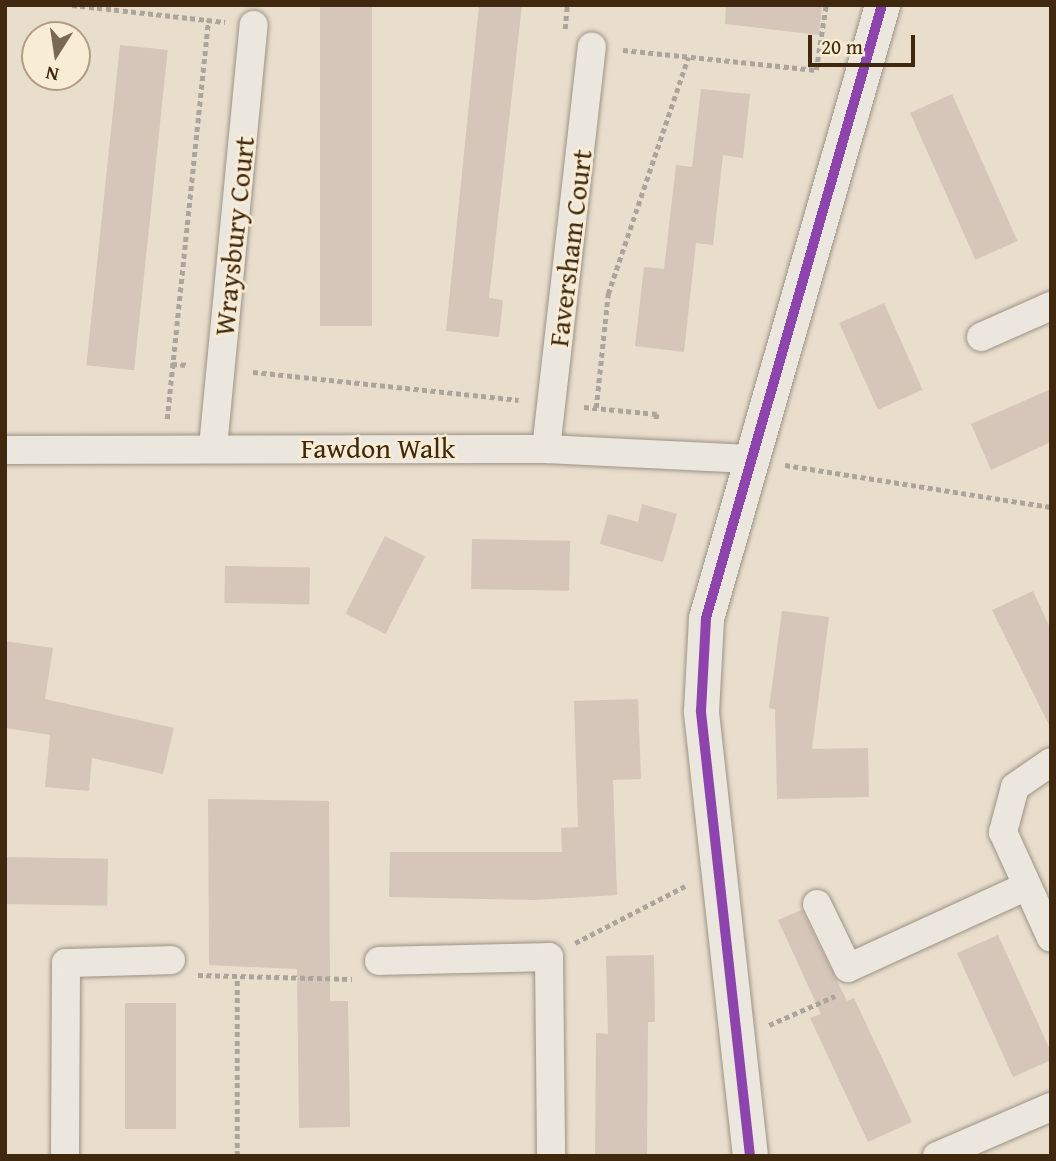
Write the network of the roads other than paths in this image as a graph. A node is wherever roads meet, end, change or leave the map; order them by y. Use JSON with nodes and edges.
{"nodes":[{"id":1,"x":882,"y":5,"type":"edge"},
{"id":2,"x":254,"y":25,"type":"road end"},
{"id":3,"x":592,"y":47,"type":"road end"},
{"id":4,"x":1051,"y":306,"type":"edge"},
{"id":5,"x":981,"y":337,"type":"dead end"},
{"id":6,"x":213,"y":447,"type":"junction"},
{"id":7,"x":545,"y":449,"type":"junction"},
{"id":8,"x":5,"y":450,"type":"edge"},
{"id":9,"x":750,"y":459,"type":"junction"},
{"id":10,"x":1051,"y":762,"type":"edge"},
{"id":11,"x":1027,"y":886,"type":"junction"},
{"id":12,"x":817,"y":904,"type":"dead end"},
{"id":13,"x":1051,"y":938,"type":"edge"},
{"id":14,"x":171,"y":960,"type":"road end"},
{"id":15,"x":379,"y":961,"type":"road end"},
{"id":16,"x":1051,"y":1107,"type":"edge"},
{"id":17,"x":979,"y":1148,"type":"edge"},
{"id":18,"x":65,"y":1156,"type":"edge"},
{"id":19,"x":551,"y":1156,"type":"edge"},
{"id":20,"x":750,"y":1156,"type":"edge"},
{"id":21,"x":937,"y":1156,"type":"edge"}],
"edges":[{"from":1,"to":9,"type":"street"},
{"from":2,"to":6,"type":"street","name":"Wraysbury Court"},
{"from":3,"to":7,"type":"street","name":"Faversham Court"},
{"from":4,"to":5,"type":"street"},
{"from":6,"to":7,"type":"street","name":"Fawdon Walk"},
{"from":6,"to":8,"type":"street","name":"Fawdon Walk"},
{"from":7,"to":9,"type":"street","name":"Fawdon Walk"},
{"from":9,"to":20,"type":"street"},
{"from":10,"to":11,"type":"street"},
{"from":11,"to":12,"type":"street"},
{"from":11,"to":13,"type":"street"},
{"from":14,"to":18,"type":"street"},
{"from":15,"to":19,"type":"street"},
{"from":16,"to":17,"type":"street"},
{"from":17,"to":21,"type":"street"}]}
